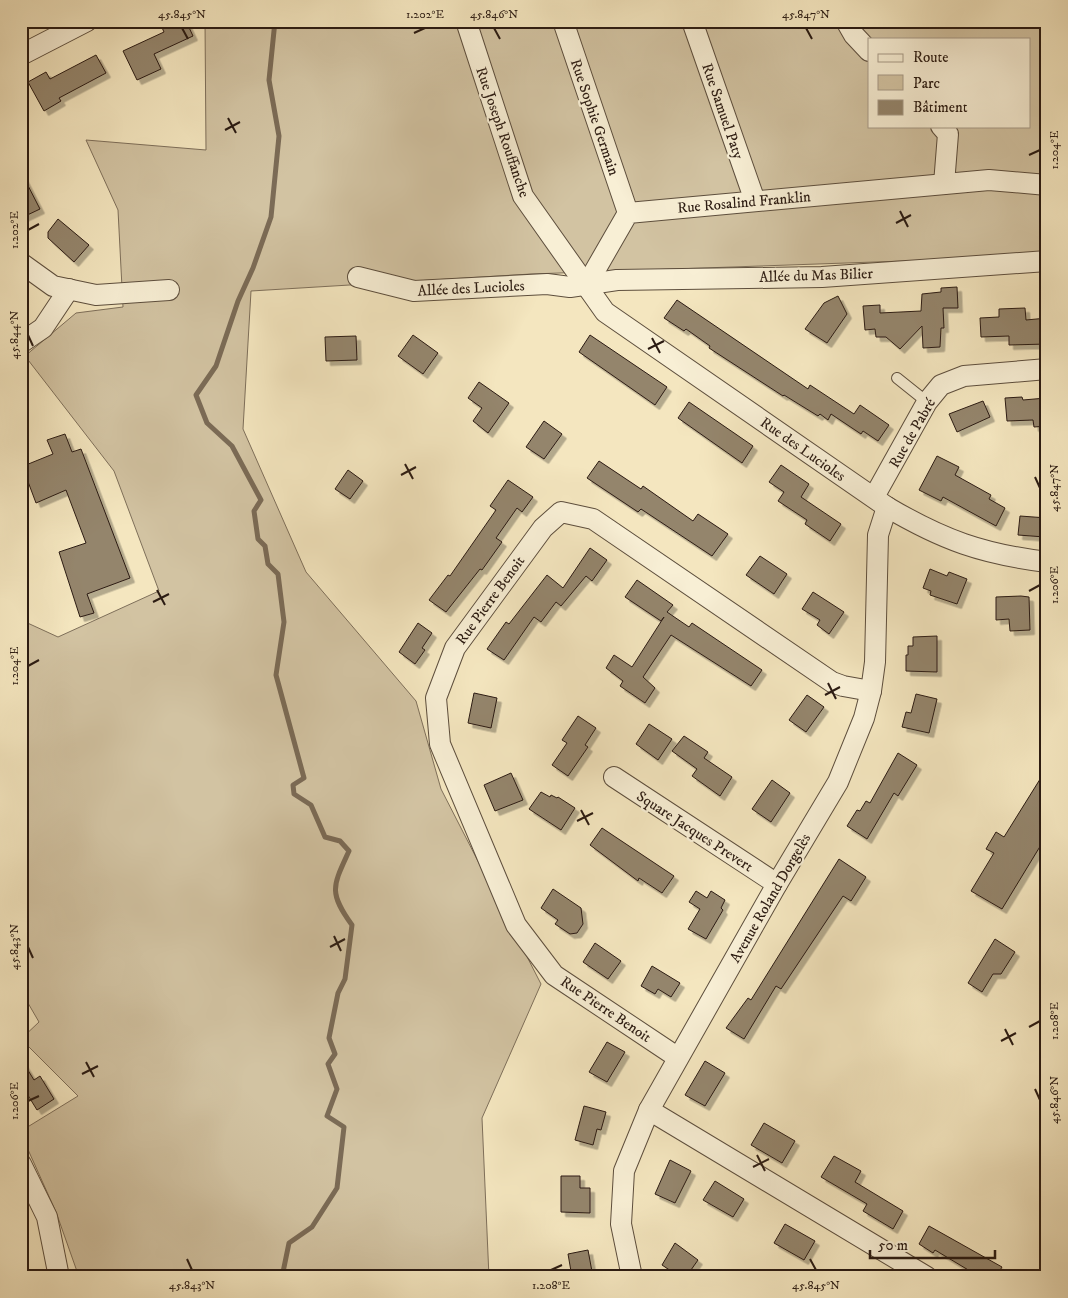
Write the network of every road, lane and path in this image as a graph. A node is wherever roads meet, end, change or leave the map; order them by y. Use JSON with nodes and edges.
{"nodes":[{"id":1,"x":88,"y":21,"type":"edge"},
{"id":2,"x":466,"y":21,"type":"edge"},
{"id":3,"x":563,"y":21,"type":"edge"},
{"id":4,"x":692,"y":21,"type":"edge"},
{"id":5,"x":846,"y":21,"type":"edge"},
{"id":6,"x":868,"y":50,"type":"edge"},
{"id":7,"x":21,"y":55,"type":"edge"},
{"id":8,"x":943,"y":128,"type":"edge"},
{"id":9,"x":944,"y":184,"type":"junction"},
{"id":10,"x":1047,"y":186,"type":"edge"},
{"id":11,"x":755,"y":201,"type":"junction"},
{"id":12,"x":628,"y":213,"type":"junction"},
{"id":13,"x":1047,"y":260,"type":"edge"},
{"id":14,"x":21,"y":264,"type":"edge"},
{"id":15,"x":358,"y":277,"type":"dead end"},
{"id":16,"x":586,"y":286,"type":"junction"},
{"id":17,"x":69,"y":290,"type":"junction"},
{"id":18,"x":169,"y":290,"type":"dead end"},
{"id":19,"x":21,"y":343,"type":"edge"},
{"id":20,"x":1047,"y":369,"type":"edge"},
{"id":21,"x":897,"y":378,"type":"dead end"},
{"id":22,"x":927,"y":402,"type":"junction"},
{"id":23,"x":880,"y":502,"type":"junction"},
{"id":24,"x":1047,"y":562,"type":"edge"},
{"id":25,"x":871,"y":691,"type":"junction"},
{"id":26,"x":614,"y":777,"type":"dead end"},
{"id":27,"x":777,"y":884,"type":"junction"},
{"id":28,"x":677,"y":1057,"type":"junction"},
{"id":29,"x":648,"y":1110,"type":"junction"},
{"id":30,"x":21,"y":1164,"type":"edge"},
{"id":31,"x":60,"y":1277,"type":"edge"},
{"id":32,"x":632,"y":1277,"type":"edge"},
{"id":33,"x":927,"y":1277,"type":"edge"}],
"edges":[{"from":1,"to":7,"type":"street"},
{"from":2,"to":16,"type":"street","name":"Rue Joseph Rouffanche"},
{"from":3,"to":12,"type":"street","name":"Rue Sophie Germain"},
{"from":4,"to":11,"type":"street","name":"Rue Samuel Paty"},
{"from":5,"to":6,"type":"street"},
{"from":8,"to":9,"type":"street"},
{"from":9,"to":10,"type":"street","name":"Rue Rosalind Franklin"},
{"from":9,"to":11,"type":"street","name":"Rue Rosalind Franklin"},
{"from":11,"to":12,"type":"street","name":"Rue Rosalind Franklin"},
{"from":12,"to":16,"type":"street"},
{"from":13,"to":16,"type":"street","name":"Allée du Mas Bilier"},
{"from":14,"to":17,"type":"street"},
{"from":15,"to":16,"type":"street","name":"Allée des Lucioles"},
{"from":16,"to":23,"type":"street","name":"Rue des Lucioles"},
{"from":17,"to":18,"type":"street"},
{"from":17,"to":19,"type":"street"},
{"from":20,"to":22,"type":"street","name":"Rue de Pabré"},
{"from":21,"to":22,"type":"lane"},
{"from":22,"to":23,"type":"street","name":"Rue de Pabré"},
{"from":23,"to":24,"type":"street","name":"Rue des Lucioles"},
{"from":23,"to":25,"type":"street","name":"Avenue Roland Dorgelès"},
{"from":25,"to":27,"type":"street","name":"Avenue Roland Dorgelès"},
{"from":25,"to":28,"type":"street","name":"Rue Pierre Benoit"},
{"from":26,"to":27,"type":"street","name":"Square Jacques Prevert"},
{"from":27,"to":28,"type":"street","name":"Avenue Roland Dorgelès"},
{"from":28,"to":29,"type":"street","name":"Avenue Roland Dorgelès"},
{"from":29,"to":32,"type":"street","name":"Avenue Roland Dorgelès"},
{"from":29,"to":33,"type":"street"},
{"from":30,"to":31,"type":"street"}]}
